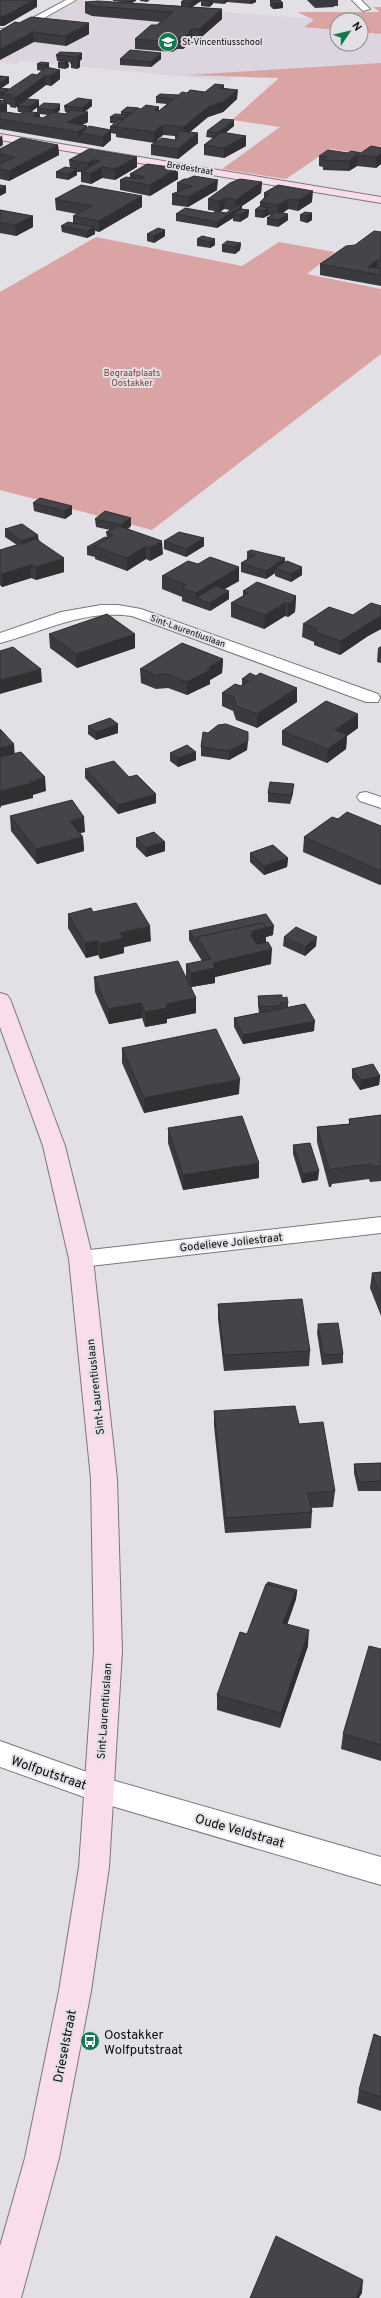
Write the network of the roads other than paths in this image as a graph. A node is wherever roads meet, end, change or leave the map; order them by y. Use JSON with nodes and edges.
{"nodes":[{"id":1,"x":72,"y":0,"type":"edge"},
{"id":2,"x":356,"y":0,"type":"edge"},
{"id":3,"x":366,"y":9,"type":"dead end"},
{"id":4,"x":0,"y":32,"type":"edge"},
{"id":5,"x":0,"y":137,"type":"edge"},
{"id":6,"x":381,"y":200,"type":"edge"},
{"id":7,"x":0,"y":638,"type":"edge"},
{"id":8,"x":372,"y":698,"type":"dead end"},
{"id":9,"x":1,"y":1001,"type":"edge"},
{"id":10,"x":381,"y":1225,"type":"edge"},
{"id":11,"x":81,"y":1258,"type":"junction"},
{"id":12,"x":0,"y":1754,"type":"edge"},
{"id":13,"x":98,"y":1789,"type":"junction"},
{"id":14,"x":381,"y":1871,"type":"edge"},
{"id":15,"x":3,"y":2298,"type":"edge"}],
"edges":[{"from":1,"to":4,"type":"street"},
{"from":2,"to":3,"type":"street"},
{"from":5,"to":6,"type":"street","name":"Bredestraat"},
{"from":7,"to":8,"type":"street","name":"Sint-Laurentiuslaan"},
{"from":9,"to":11,"type":"street","name":"Sint-Laurentiuslaan"},
{"from":10,"to":11,"type":"street","name":"Godelieve Joliestraat"},
{"from":11,"to":13,"type":"street","name":"Sint-Laurentiuslaan"},
{"from":12,"to":13,"type":"street","name":"Wolfputstraat"},
{"from":13,"to":14,"type":"street","name":"Oude Veldstraat"},
{"from":13,"to":15,"type":"street","name":"Drieselstraat"}]}
